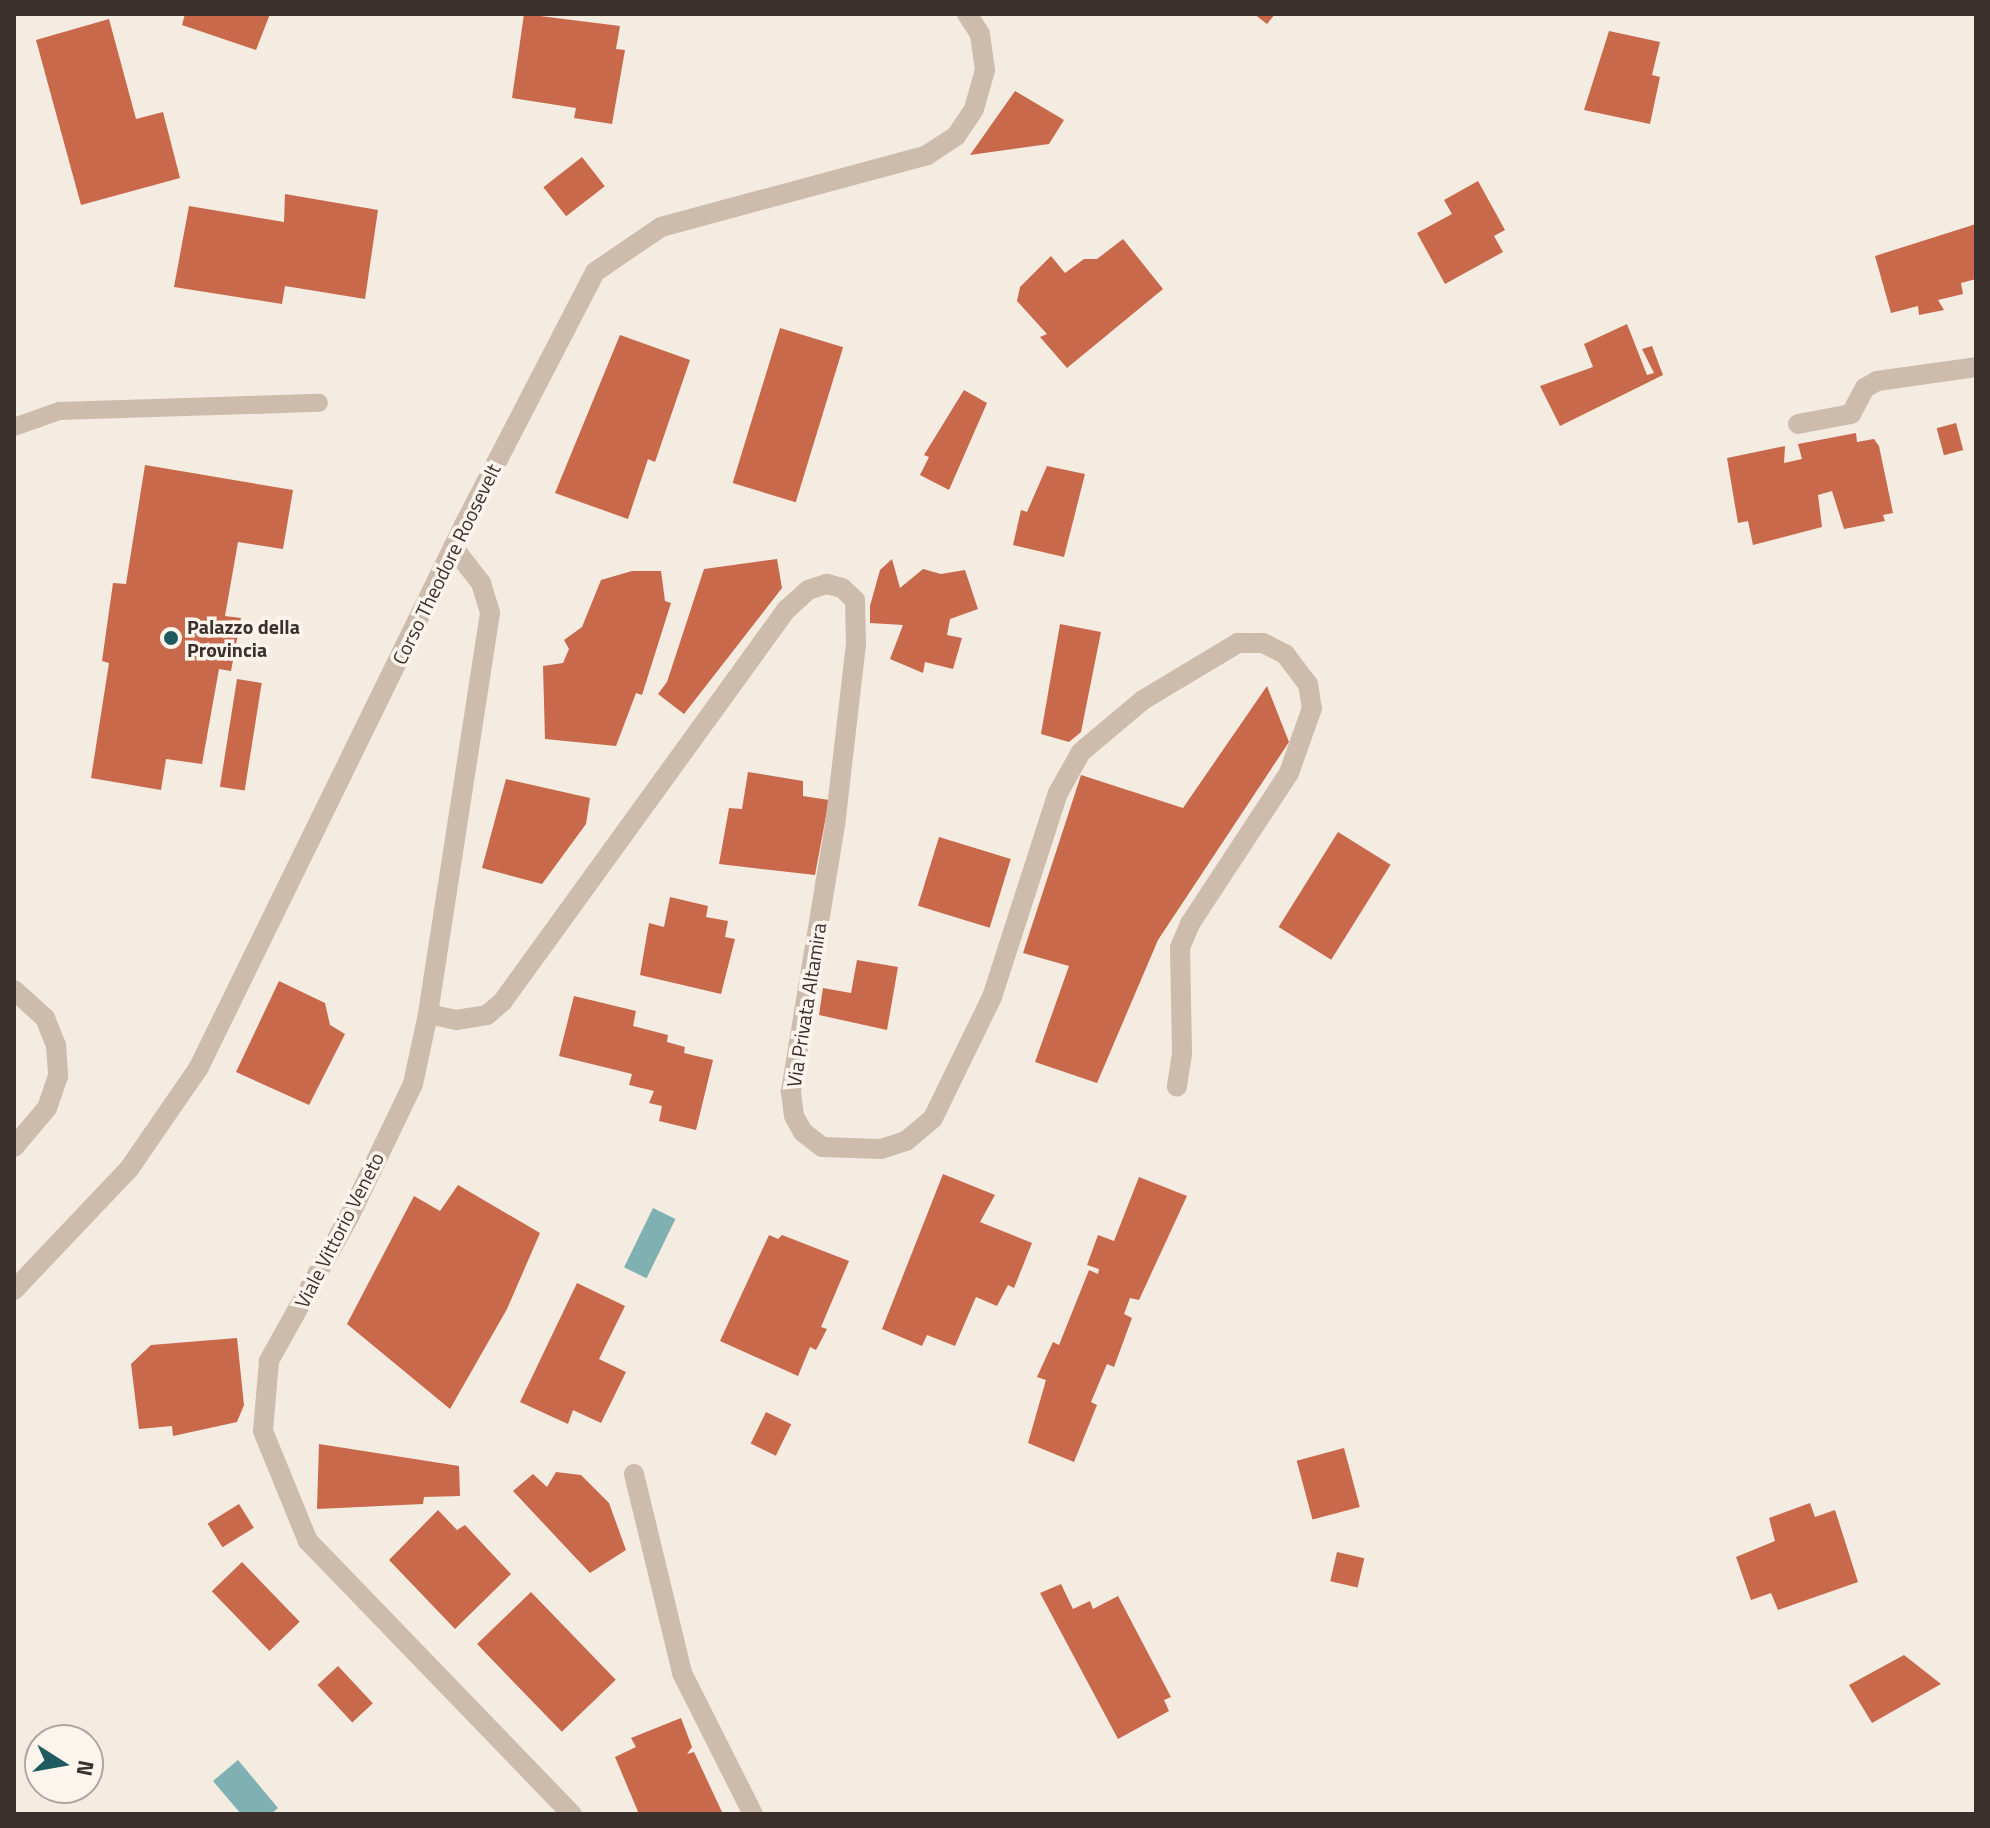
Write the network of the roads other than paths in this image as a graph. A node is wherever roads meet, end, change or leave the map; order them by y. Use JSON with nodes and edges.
{"nodes":[{"id":1,"x":967,"y":14,"type":"edge"},
{"id":2,"x":1976,"y":367,"type":"edge"},
{"id":3,"x":319,"y":403,"type":"dead end"},
{"id":4,"x":1798,"y":424,"type":"dead end"},
{"id":5,"x":14,"y":427,"type":"edge"},
{"id":6,"x":453,"y":547,"type":"junction"},
{"id":7,"x":14,"y":990,"type":"edge"},
{"id":8,"x":428,"y":1014,"type":"junction"},
{"id":9,"x":1177,"y":1087,"type":"dead end"},
{"id":10,"x":14,"y":1147,"type":"edge"},
{"id":11,"x":14,"y":1290,"type":"edge"},
{"id":12,"x":634,"y":1474,"type":"dead end"},
{"id":13,"x":572,"y":1814,"type":"edge"},
{"id":14,"x":753,"y":1814,"type":"edge"}],
"edges":[{"from":1,"to":6,"type":"street","name":"Corso Theodore Roosevelt"},
{"from":2,"to":4,"type":"street"},
{"from":3,"to":5,"type":"lane"},
{"from":6,"to":8,"type":"street","name":"Viale Vittorio Veneto"},
{"from":6,"to":11,"type":"street","name":"Corso Theodore Roosevelt"},
{"from":7,"to":10,"type":"street"},
{"from":8,"to":9,"type":"street","name":"Via Privata Altamira"},
{"from":8,"to":13,"type":"street","name":"Viale Vittorio Veneto"},
{"from":12,"to":14,"type":"street"}]}
